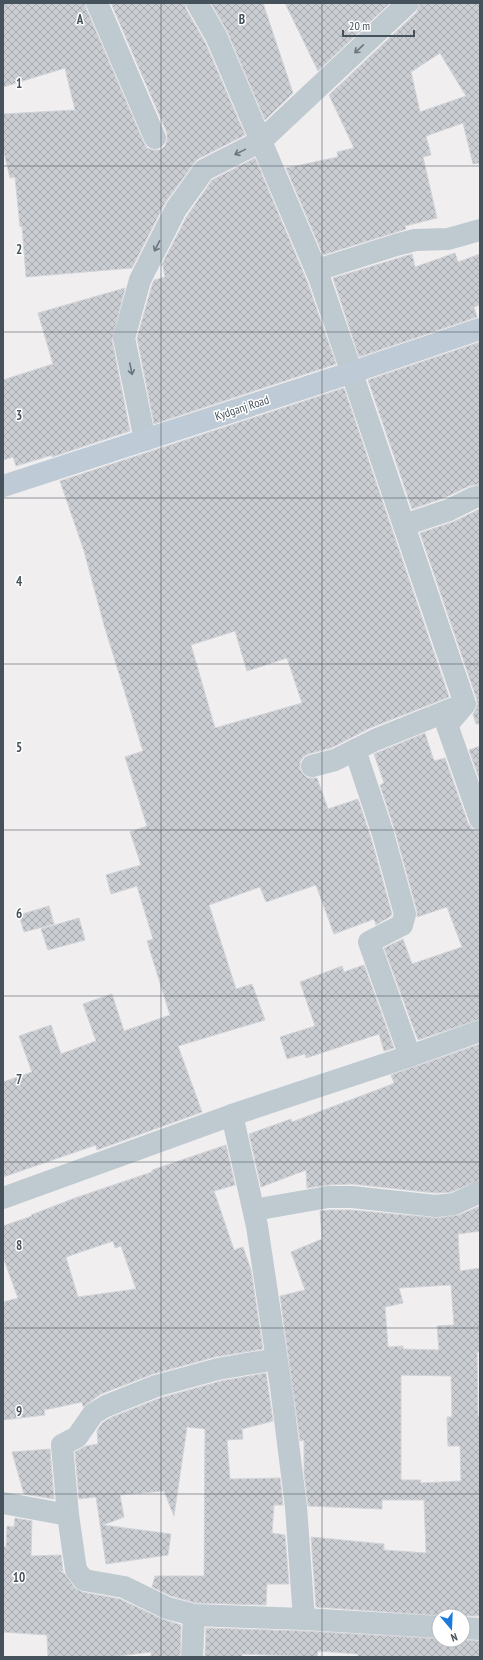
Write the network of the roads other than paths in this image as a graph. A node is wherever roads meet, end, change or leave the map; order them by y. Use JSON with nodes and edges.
{"nodes":[{"id":1,"x":97,"y":3,"type":"edge"},
{"id":2,"x":197,"y":3,"type":"edge"},
{"id":3,"x":408,"y":3,"type":"edge"},
{"id":4,"x":155,"y":138,"type":"dead end"},
{"id":5,"x":261,"y":141,"type":"junction"},
{"id":6,"x":480,"y":230,"type":"edge"},
{"id":7,"x":317,"y":270,"type":"junction"},
{"id":8,"x":480,"y":329,"type":"edge"},
{"id":9,"x":352,"y":372,"type":"junction"},
{"id":10,"x":145,"y":440,"type":"junction"},
{"id":11,"x":3,"y":486,"type":"edge"},
{"id":12,"x":480,"y":496,"type":"edge"},
{"id":13,"x":404,"y":525,"type":"junction"},
{"id":14,"x":465,"y":704,"type":"junction"},
{"id":15,"x":355,"y":750,"type":"junction"},
{"id":16,"x":312,"y":766,"type":"dead end"},
{"id":17,"x":480,"y":819,"type":"edge"},
{"id":18,"x":480,"y":1031,"type":"edge"},
{"id":19,"x":410,"y":1056,"type":"junction"},
{"id":20,"x":232,"y":1115,"type":"junction"},
{"id":21,"x":480,"y":1192,"type":"edge"},
{"id":22,"x":3,"y":1198,"type":"edge"},
{"id":23,"x":254,"y":1210,"type":"junction"},
{"id":24,"x":276,"y":1359,"type":"junction"},
{"id":25,"x":3,"y":1503,"type":"edge"},
{"id":26,"x":68,"y":1515,"type":"junction"},
{"id":27,"x":194,"y":1615,"type":"junction"},
{"id":28,"x":304,"y":1619,"type":"junction"},
{"id":29,"x":431,"y":1627,"type":"edge"},
{"id":30,"x":192,"y":1657,"type":"edge"}],
"edges":[{"from":1,"to":4,"type":"street"},
{"from":2,"to":5,"type":"street"},
{"from":3,"to":5,"type":"street","one_way":true},
{"from":5,"to":7,"type":"street"},
{"from":5,"to":10,"type":"street","one_way":true},
{"from":6,"to":7,"type":"street"},
{"from":7,"to":9,"type":"street"},
{"from":8,"to":9,"type":"main road","name":"Kydganj Road"},
{"from":9,"to":10,"type":"main road","name":"Kydganj Road"},
{"from":9,"to":13,"type":"street"},
{"from":10,"to":11,"type":"main road","name":"Kydganj Road"},
{"from":12,"to":13,"type":"street"},
{"from":13,"to":14,"type":"street"},
{"from":14,"to":15,"type":"street"},
{"from":14,"to":17,"type":"street"},
{"from":15,"to":16,"type":"street"},
{"from":15,"to":19,"type":"street"},
{"from":18,"to":19,"type":"street"},
{"from":19,"to":20,"type":"street"},
{"from":20,"to":22,"type":"street"},
{"from":20,"to":23,"type":"street"},
{"from":21,"to":23,"type":"street"},
{"from":23,"to":24,"type":"street"},
{"from":24,"to":26,"type":"street"},
{"from":24,"to":28,"type":"street"},
{"from":25,"to":26,"type":"street"},
{"from":26,"to":27,"type":"street"},
{"from":27,"to":28,"type":"street"},
{"from":27,"to":30,"type":"street"},
{"from":28,"to":29,"type":"street"}]}
